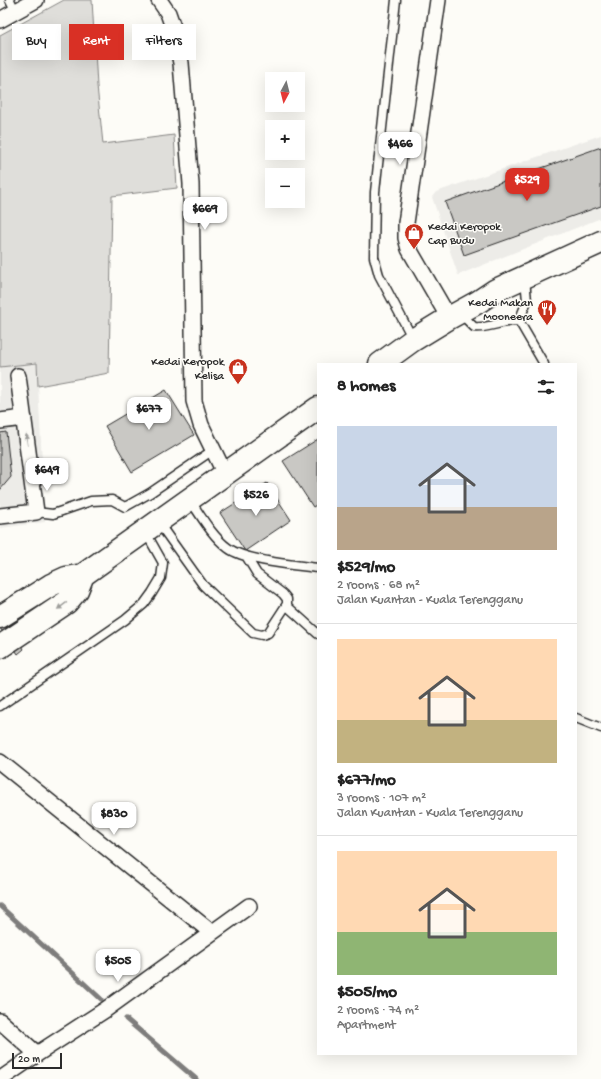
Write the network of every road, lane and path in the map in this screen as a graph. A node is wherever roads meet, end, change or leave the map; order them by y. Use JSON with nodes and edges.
{"nodes":[{"id":1,"x":36,"y":0,"type":"edge"},
{"id":2,"x":159,"y":0,"type":"edge"},
{"id":3,"x":396,"y":0,"type":"edge"},
{"id":4,"x":438,"y":0,"type":"edge"},
{"id":5,"x":13,"y":6,"type":"edge"},
{"id":6,"x":0,"y":20,"type":"edge"},
{"id":7,"x":601,"y":242,"type":"edge"},
{"id":8,"x":525,"y":276,"type":"junction"},
{"id":9,"x":454,"y":315,"type":"junction"},
{"id":10,"x":519,"y":321,"type":"junction"},
{"id":11,"x":413,"y":340,"type":"junction"},
{"id":12,"x":381,"y":363,"type":"edge"},
{"id":13,"x":543,"y":363,"type":"edge"},
{"id":14,"x":18,"y":376,"type":"dead end"},
{"id":15,"x":317,"y":409,"type":"edge"},
{"id":16,"x":24,"y":418,"type":"junction"},
{"id":17,"x":0,"y":421,"type":"edge"},
{"id":18,"x":213,"y":450,"type":"junction"},
{"id":19,"x":225,"y":474,"type":"junction"},
{"id":20,"x":189,"y":499,"type":"junction"},
{"id":21,"x":36,"y":512,"type":"junction"},
{"id":22,"x":0,"y":516,"type":"edge"},
{"id":23,"x":151,"y":526,"type":"junction"},
{"id":24,"x":246,"y":556,"type":"junction"},
{"id":25,"x":317,"y":568,"type":"edge"},
{"id":26,"x":83,"y":574,"type":"junction"},
{"id":27,"x":287,"y":606,"type":"junction"},
{"id":28,"x":0,"y":616,"type":"edge"},
{"id":29,"x":317,"y":633,"type":"edge"},
{"id":30,"x":0,"y":647,"type":"edge"},
{"id":31,"x":0,"y":706,"type":"edge"},
{"id":32,"x":577,"y":718,"type":"edge"},
{"id":33,"x":601,"y":728,"type":"edge"},
{"id":34,"x":0,"y":762,"type":"edge"},
{"id":35,"x":249,"y":906,"type":"dead end"},
{"id":36,"x":211,"y":932,"type":"junction"},
{"id":37,"x":0,"y":1021,"type":"edge"},
{"id":38,"x":37,"y":1054,"type":"junction"},
{"id":39,"x":1,"y":1079,"type":"edge"}],
"edges":[{"from":1,"to":5,"type":"street"},
{"from":2,"to":18,"type":"street"},
{"from":3,"to":11,"type":"lane"},
{"from":4,"to":9,"type":"street"},
{"from":5,"to":6,"type":"street"},
{"from":7,"to":8,"type":"highway"},
{"from":8,"to":9,"type":"highway"},
{"from":8,"to":10,"type":"lane"},
{"from":9,"to":10,"type":"lane"},
{"from":9,"to":11,"type":"highway"},
{"from":10,"to":13,"type":"lane"},
{"from":11,"to":12,"type":"highway"},
{"from":14,"to":16,"type":"street"},
{"from":15,"to":19,"type":"highway"},
{"from":16,"to":17,"type":"street"},
{"from":21,"to":16,"type":"street","one_way":true},
{"from":18,"to":19,"type":"street"},
{"from":18,"to":21,"type":"lane"},
{"from":19,"to":20,"type":"highway"},
{"from":20,"to":23,"type":"highway"},
{"from":20,"to":24,"type":"lane"},
{"from":21,"to":22,"type":"street"},
{"from":23,"to":26,"type":"highway"},
{"from":23,"to":27,"type":"lane"},
{"from":23,"to":31,"type":"lane"},
{"from":24,"to":25,"type":"lane"},
{"from":24,"to":27,"type":"lane"},
{"from":26,"to":28,"type":"highway"},
{"from":26,"to":30,"type":"highway","one_way":true},
{"from":27,"to":29,"type":"lane"},
{"from":32,"to":33,"type":"lane"},
{"from":34,"to":36,"type":"street"},
{"from":35,"to":36,"type":"street"},
{"from":36,"to":38,"type":"street"},
{"from":37,"to":38,"type":"street"},
{"from":38,"to":39,"type":"street"}]}
